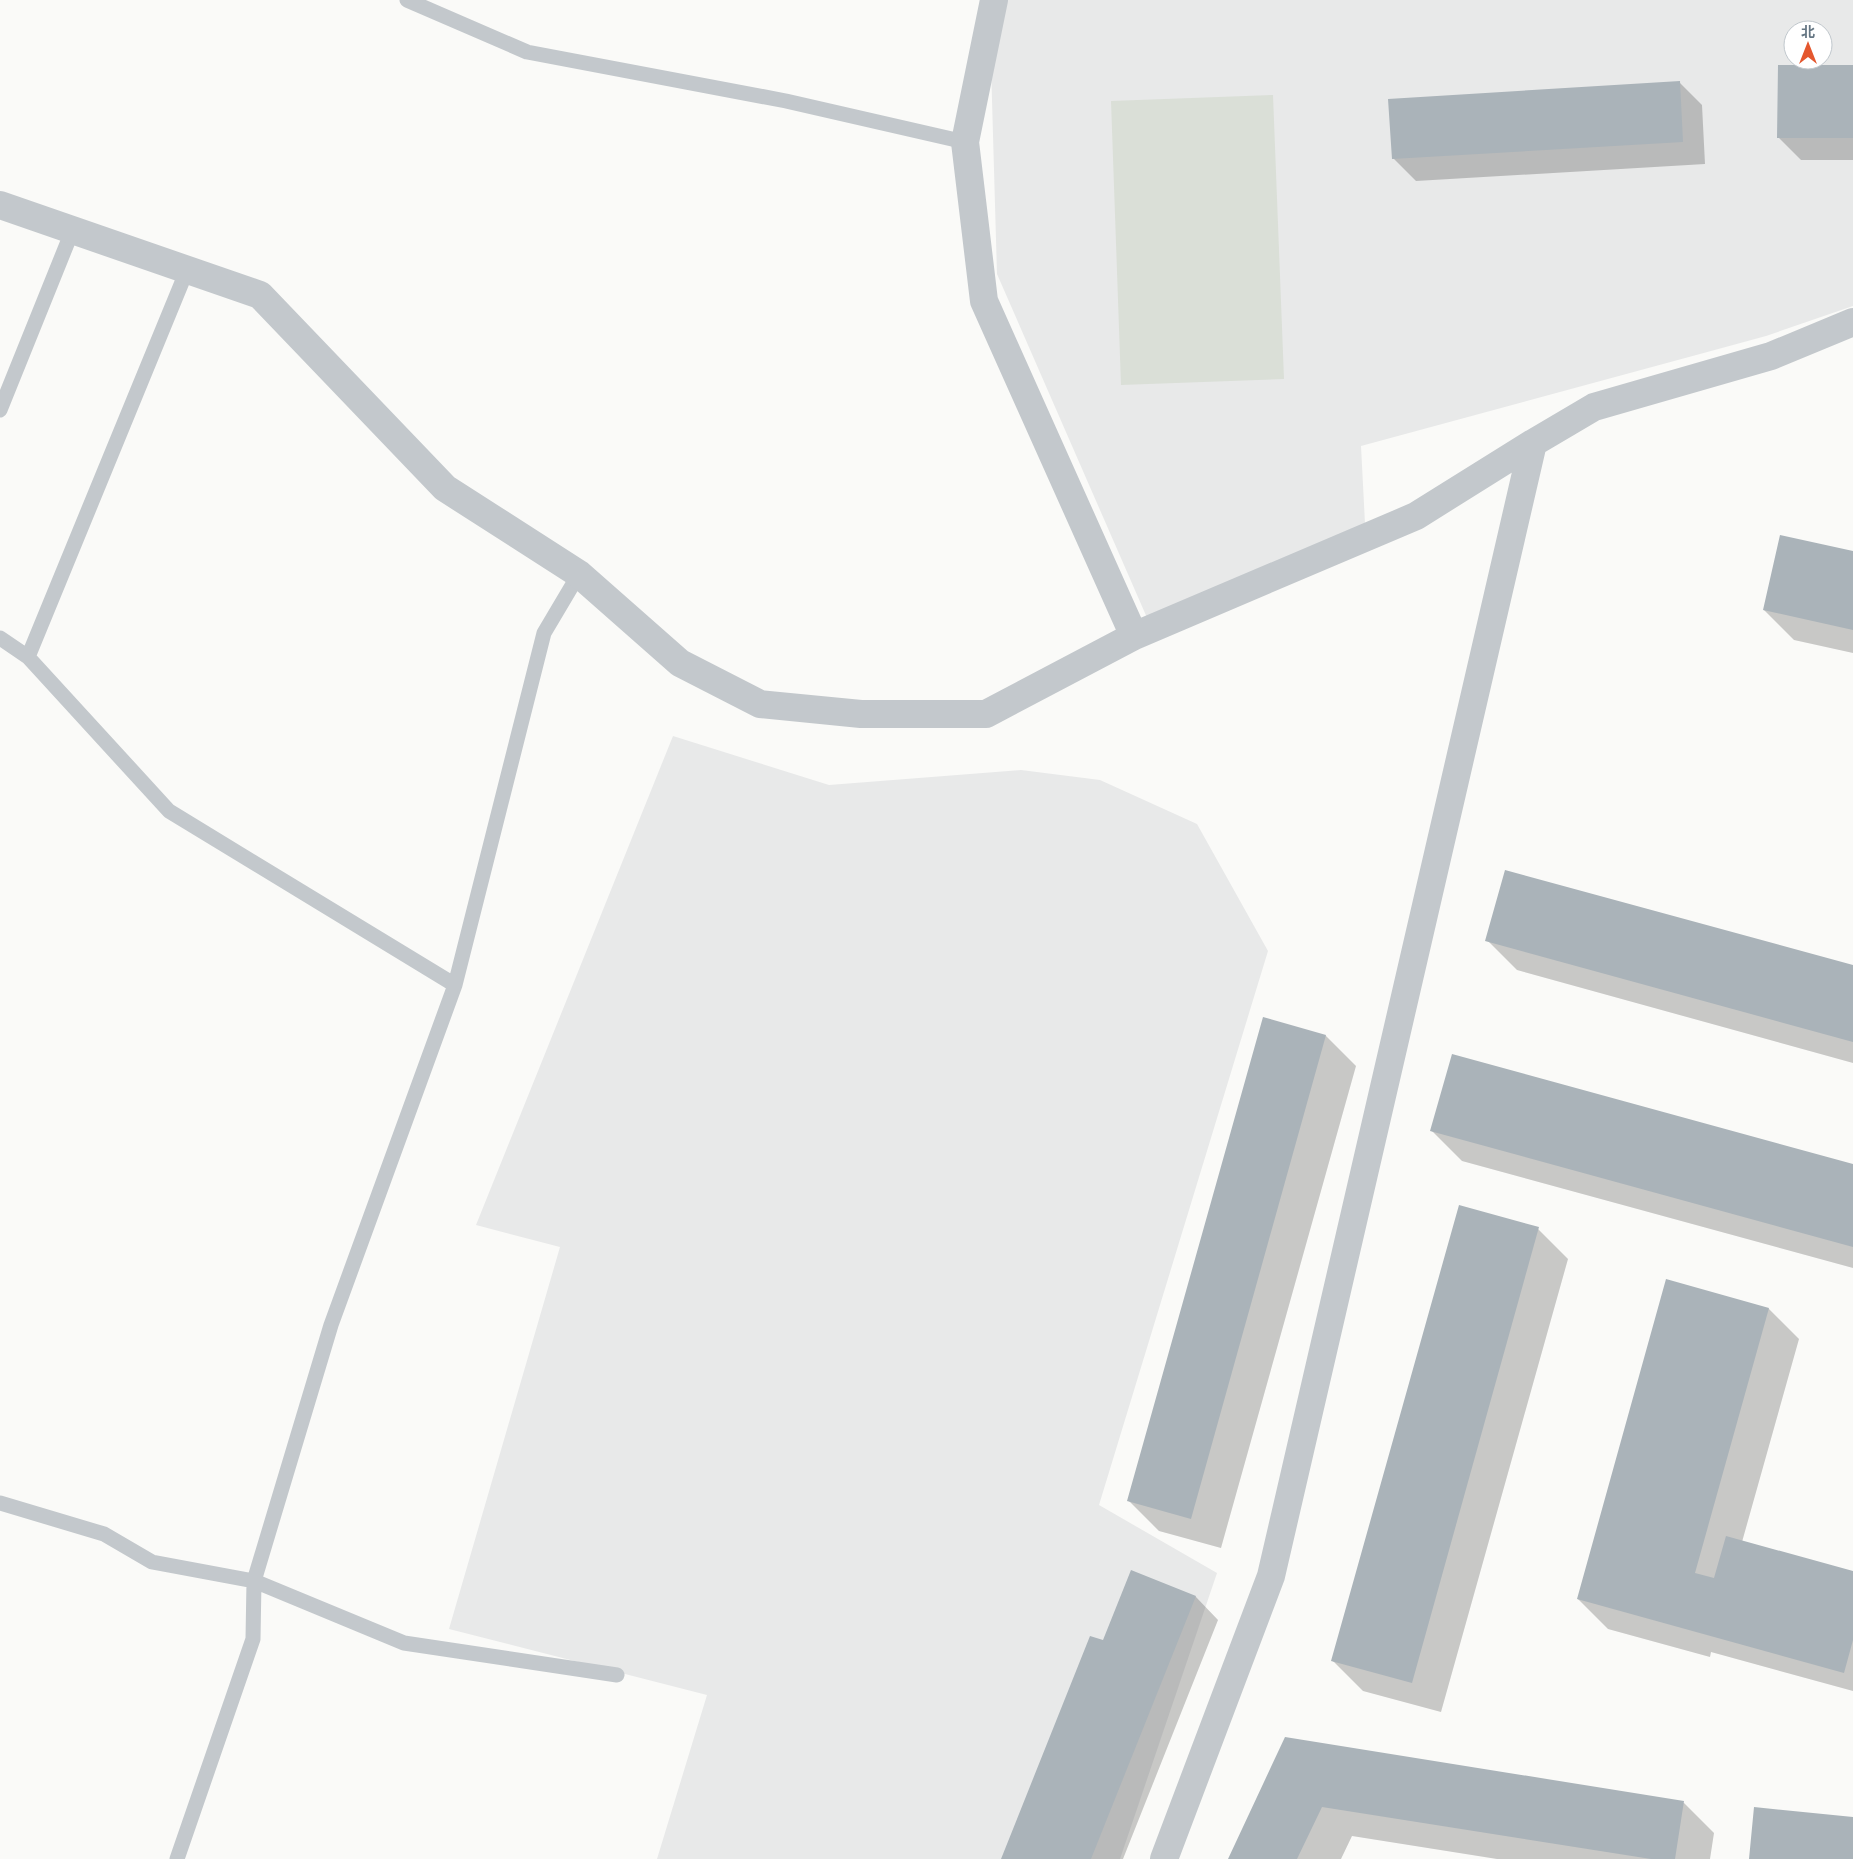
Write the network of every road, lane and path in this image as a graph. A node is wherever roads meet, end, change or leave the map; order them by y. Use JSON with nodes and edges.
{"nodes":[{"id":1,"x":407,"y":0,"type":"edge"},
{"id":2,"x":994,"y":0,"type":"edge"},
{"id":3,"x":965,"y":142,"type":"junction"},
{"id":4,"x":0,"y":205,"type":"edge"},
{"id":5,"x":73,"y":229,"type":"junction"},
{"id":6,"x":187,"y":270,"type":"junction"},
{"id":7,"x":1853,"y":322,"type":"edge"},
{"id":8,"x":0,"y":410,"type":"edge"},
{"id":9,"x":1533,"y":443,"type":"junction"},
{"id":10,"x":579,"y":574,"type":"junction"},
{"id":11,"x":1134,"y":636,"type":"junction"},
{"id":12,"x":0,"y":638,"type":"edge"},
{"id":13,"x":28,"y":658,"type":"junction"},
{"id":14,"x":455,"y":985,"type":"junction"},
{"id":15,"x":0,"y":1503,"type":"edge"},
{"id":16,"x":254,"y":1581,"type":"junction"},
{"id":17,"x":616,"y":1675,"type":"dead end"},
{"id":18,"x":177,"y":1859,"type":"edge"},
{"id":19,"x":1164,"y":1859,"type":"edge"}],
"edges":[{"from":1,"to":3,"type":"lane"},
{"from":2,"to":3,"type":"street"},
{"from":3,"to":11,"type":"street"},
{"from":4,"to":5,"type":"street"},
{"from":5,"to":6,"type":"street"},
{"from":5,"to":8,"type":"lane"},
{"from":6,"to":10,"type":"street"},
{"from":6,"to":13,"type":"lane"},
{"from":7,"to":9,"type":"street"},
{"from":9,"to":11,"type":"street"},
{"from":9,"to":19,"type":"street"},
{"from":10,"to":11,"type":"street"},
{"from":10,"to":14,"type":"lane"},
{"from":12,"to":13,"type":"lane"},
{"from":13,"to":14,"type":"lane"},
{"from":14,"to":16,"type":"lane"},
{"from":15,"to":16,"type":"lane"},
{"from":16,"to":17,"type":"lane"},
{"from":16,"to":18,"type":"lane"}]}
